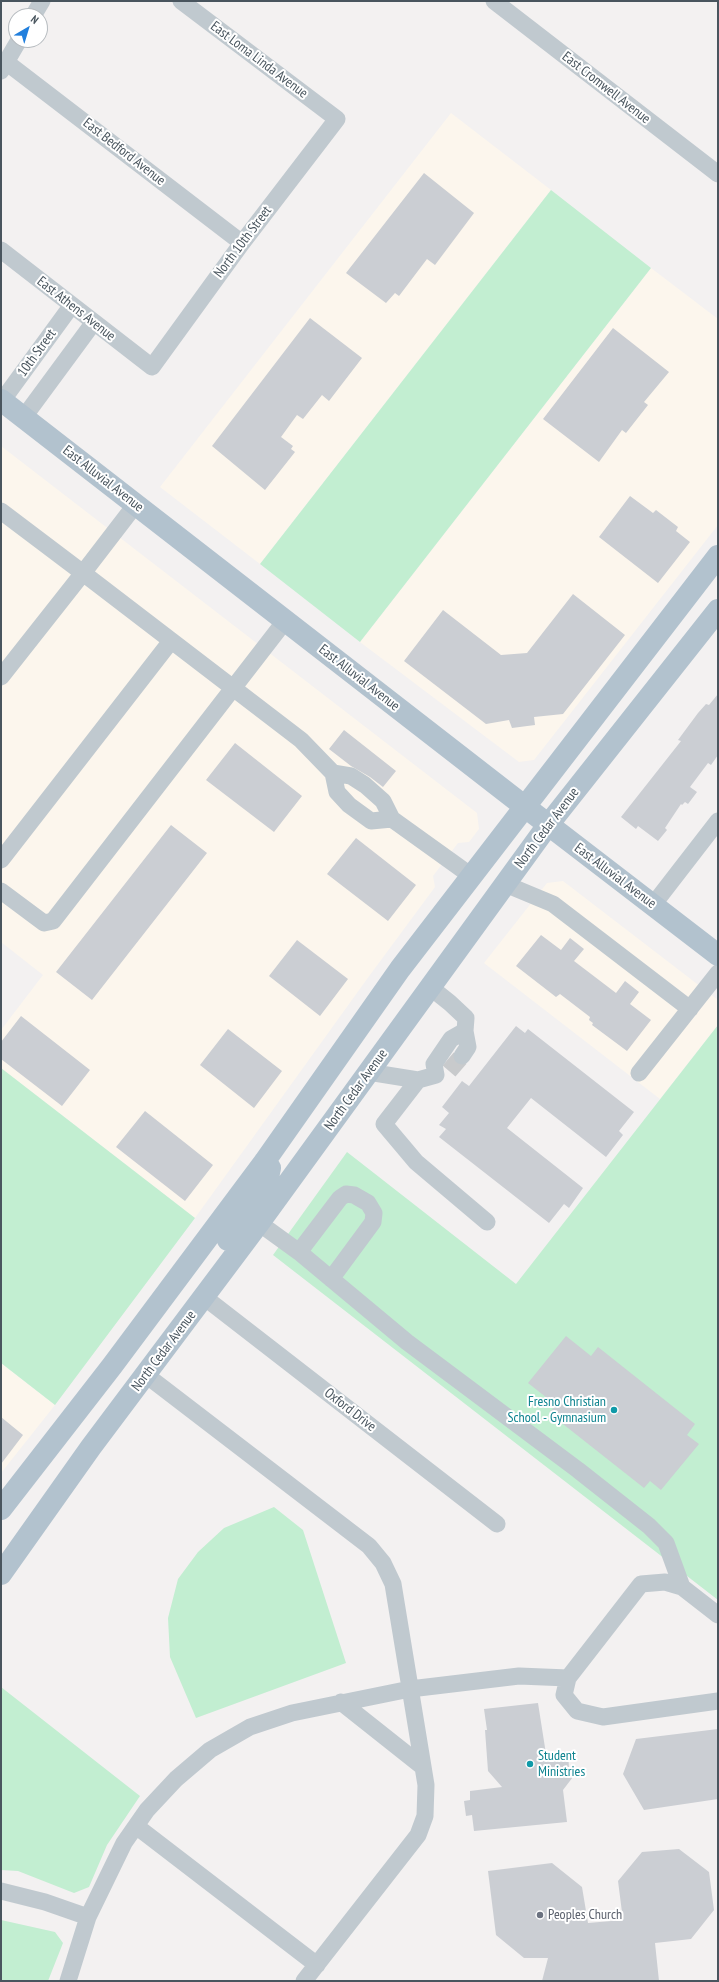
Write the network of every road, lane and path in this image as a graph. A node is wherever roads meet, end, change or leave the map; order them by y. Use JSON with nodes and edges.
{"nodes":[{"id":1,"x":181,"y":1,"type":"edge"},
{"id":2,"x":494,"y":1,"type":"edge"},
{"id":3,"x":14,"y":48,"type":"edge"},
{"id":4,"x":4,"y":66,"type":"edge"},
{"id":5,"x":337,"y":119,"type":"joint"},
{"id":6,"x":718,"y":174,"type":"edge"},
{"id":7,"x":242,"y":243,"type":"junction"},
{"id":8,"x":1,"y":250,"type":"edge"},
{"id":9,"x":72,"y":305,"type":"junction"},
{"id":10,"x":94,"y":322,"type":"junction"},
{"id":11,"x":152,"y":367,"type":"joint"},
{"id":12,"x":2,"y":400,"type":"edge"},
{"id":13,"x":24,"y":417,"type":"junction"},
{"id":14,"x":136,"y":504,"type":"junction"},
{"id":15,"x":1,"y":511,"type":"edge"},
{"id":16,"x":718,"y":556,"type":"edge"},
{"id":17,"x":83,"y":573,"type":"junction"},
{"id":18,"x":718,"y":610,"type":"edge"},
{"id":19,"x":285,"y":621,"type":"junction"},
{"id":20,"x":171,"y":641,"type":"junction"},
{"id":21,"x":1,"y":677,"type":"edge"},
{"id":22,"x":234,"y":689,"type":"junction"},
{"id":23,"x":334,"y":773,"type":"junction"},
{"id":24,"x":524,"y":806,"type":"junction"},
{"id":25,"x":392,"y":819,"type":"junction"},
{"id":26,"x":718,"y":821,"type":"edge"},
{"id":27,"x":548,"y":825,"type":"junction"},
{"id":28,"x":1,"y":860,"type":"edge"},
{"id":29,"x":470,"y":875,"type":"junction"},
{"id":30,"x":505,"y":884,"type":"junction"},
{"id":31,"x":1,"y":891,"type":"edge"},
{"id":32,"x":653,"y":905,"type":"junction"},
{"id":33,"x":718,"y":955,"type":"edge"},
{"id":34,"x":718,"y":973,"type":"edge"},
{"id":35,"x":430,"y":987,"type":"junction"},
{"id":36,"x":690,"y":1009,"type":"junction"},
{"id":37,"x":465,"y":1030,"type":"junction"},
{"id":38,"x":462,"y":1056,"type":"tunnel mouth"},
{"id":39,"x":368,"y":1072,"type":"junction"},
{"id":40,"x":640,"y":1073,"type":"dead end"},
{"id":41,"x":418,"y":1080,"type":"junction"},
{"id":42,"x":265,"y":1160,"type":"junction"},
{"id":43,"x":487,"y":1222,"type":"dead end"},
{"id":44,"x":260,"y":1223,"type":"junction"},
{"id":45,"x":299,"y":1252,"type":"junction"},
{"id":46,"x":331,"y":1279,"type":"junction"},
{"id":47,"x":204,"y":1297,"type":"junction"},
{"id":48,"x":146,"y":1375,"type":"junction"},
{"id":49,"x":1,"y":1509,"type":"edge"},
{"id":50,"x":497,"y":1524,"type":"dead end"},
{"id":51,"x":1,"y":1574,"type":"edge"},
{"id":52,"x":682,"y":1587,"type":"junction"},
{"id":53,"x":718,"y":1615,"type":"edge"},
{"id":54,"x":568,"y":1678,"type":"junction"},
{"id":55,"x":410,"y":1689,"type":"junction"},
{"id":56,"x":718,"y":1701,"type":"edge"},
{"id":57,"x":341,"y":1702,"type":"junction"},
{"id":58,"x":423,"y":1767,"type":"junction"},
{"id":59,"x":136,"y":1826,"type":"junction"},
{"id":60,"x":1,"y":1890,"type":"edge"},
{"id":61,"x":88,"y":1917,"type":"junction"},
{"id":62,"x":317,"y":1965,"type":"junction"},
{"id":63,"x":68,"y":1981,"type":"edge"},
{"id":64,"x":304,"y":1981,"type":"edge"}],
"edges":[{"from":1,"to":5,"type":"street","name":"East Loma Linda Avenue"},
{"from":2,"to":6,"type":"street","name":"East Cromwell Avenue"},
{"from":3,"to":4,"type":"street"},
{"from":4,"to":7,"type":"street","name":"East Bedford Avenue"},
{"from":5,"to":7,"type":"street","name":"North 10th Street"},
{"from":7,"to":11,"type":"street","name":"North 10th Street"},
{"from":8,"to":9,"type":"street","name":"East Athens Avenue"},
{"from":9,"to":10,"type":"street","name":"East Athens Avenue"},
{"from":9,"to":12,"type":"street","name":"10th Street"},
{"from":10,"to":11,"type":"street","name":"East Athens Avenue"},
{"from":10,"to":13,"type":"street","name":"10th Street"},
{"from":12,"to":13,"type":"main road","name":"East Alluvial Avenue"},
{"from":13,"to":14,"type":"main road","name":"East Alluvial Avenue"},
{"from":14,"to":17,"type":"street"},
{"from":14,"to":19,"type":"main road","name":"East Alluvial Avenue"},
{"from":15,"to":17,"type":"street"},
{"from":16,"to":24,"type":"main road"},
{"from":17,"to":20,"type":"street"},
{"from":17,"to":21,"type":"street"},
{"from":18,"to":27,"type":"main road","name":"North Cedar Avenue"},
{"from":19,"to":22,"type":"street"},
{"from":19,"to":24,"type":"main road","name":"East Alluvial Avenue"},
{"from":20,"to":22,"type":"street"},
{"from":20,"to":28,"type":"street"},
{"from":22,"to":23,"type":"street"},
{"from":22,"to":31,"type":"street"},
{"from":23,"to":25,"type":"street"},
{"from":23,"to":25,"type":"street"},
{"from":24,"to":27,"type":"main road","name":"East Alluvial Avenue"},
{"from":24,"to":29,"type":"main road"},
{"from":25,"to":29,"type":"street"},
{"from":26,"to":32,"type":"street"},
{"from":27,"to":30,"type":"main road","name":"North Cedar Avenue"},
{"from":27,"to":32,"type":"main road","name":"East Alluvial Avenue"},
{"from":29,"to":42,"type":"main road"},
{"from":30,"to":35,"type":"main road","name":"North Cedar Avenue"},
{"from":30,"to":36,"type":"street"},
{"from":32,"to":33,"type":"main road","name":"East Alluvial Avenue"},
{"from":34,"to":36,"type":"street"},
{"from":35,"to":37,"type":"street"},
{"from":35,"to":39,"type":"main road","name":"North Cedar Avenue"},
{"from":36,"to":40,"type":"street"},
{"from":37,"to":38,"type":"street"},
{"from":37,"to":41,"type":"street"},
{"from":39,"to":41,"type":"street"},
{"from":39,"to":44,"type":"main road","name":"North Cedar Avenue"},
{"from":41,"to":43,"type":"street"},
{"from":42,"to":47,"type":"main road"},
{"from":42,"to":49,"type":"main road"},
{"from":44,"to":45,"type":"street"},
{"from":44,"to":47,"type":"main road","name":"North Cedar Avenue"},
{"from":45,"to":46,"type":"street"},
{"from":45,"to":46,"type":"street"},
{"from":46,"to":52,"type":"street"},
{"from":47,"to":48,"type":"main road","name":"North Cedar Avenue"},
{"from":47,"to":50,"type":"street","name":"Oxford Drive"},
{"from":48,"to":51,"type":"main road","name":"North Cedar Avenue"},
{"from":48,"to":55,"type":"street"},
{"from":52,"to":53,"type":"street"},
{"from":52,"to":54,"type":"street"},
{"from":54,"to":55,"type":"street"},
{"from":54,"to":56,"type":"street"},
{"from":55,"to":57,"type":"street"},
{"from":55,"to":58,"type":"street"},
{"from":57,"to":58,"type":"street"},
{"from":57,"to":59,"type":"street"},
{"from":58,"to":62,"type":"street"},
{"from":59,"to":61,"type":"street"},
{"from":59,"to":62,"type":"street"},
{"from":60,"to":61,"type":"street"},
{"from":61,"to":63,"type":"street"},
{"from":62,"to":64,"type":"street"}]}
